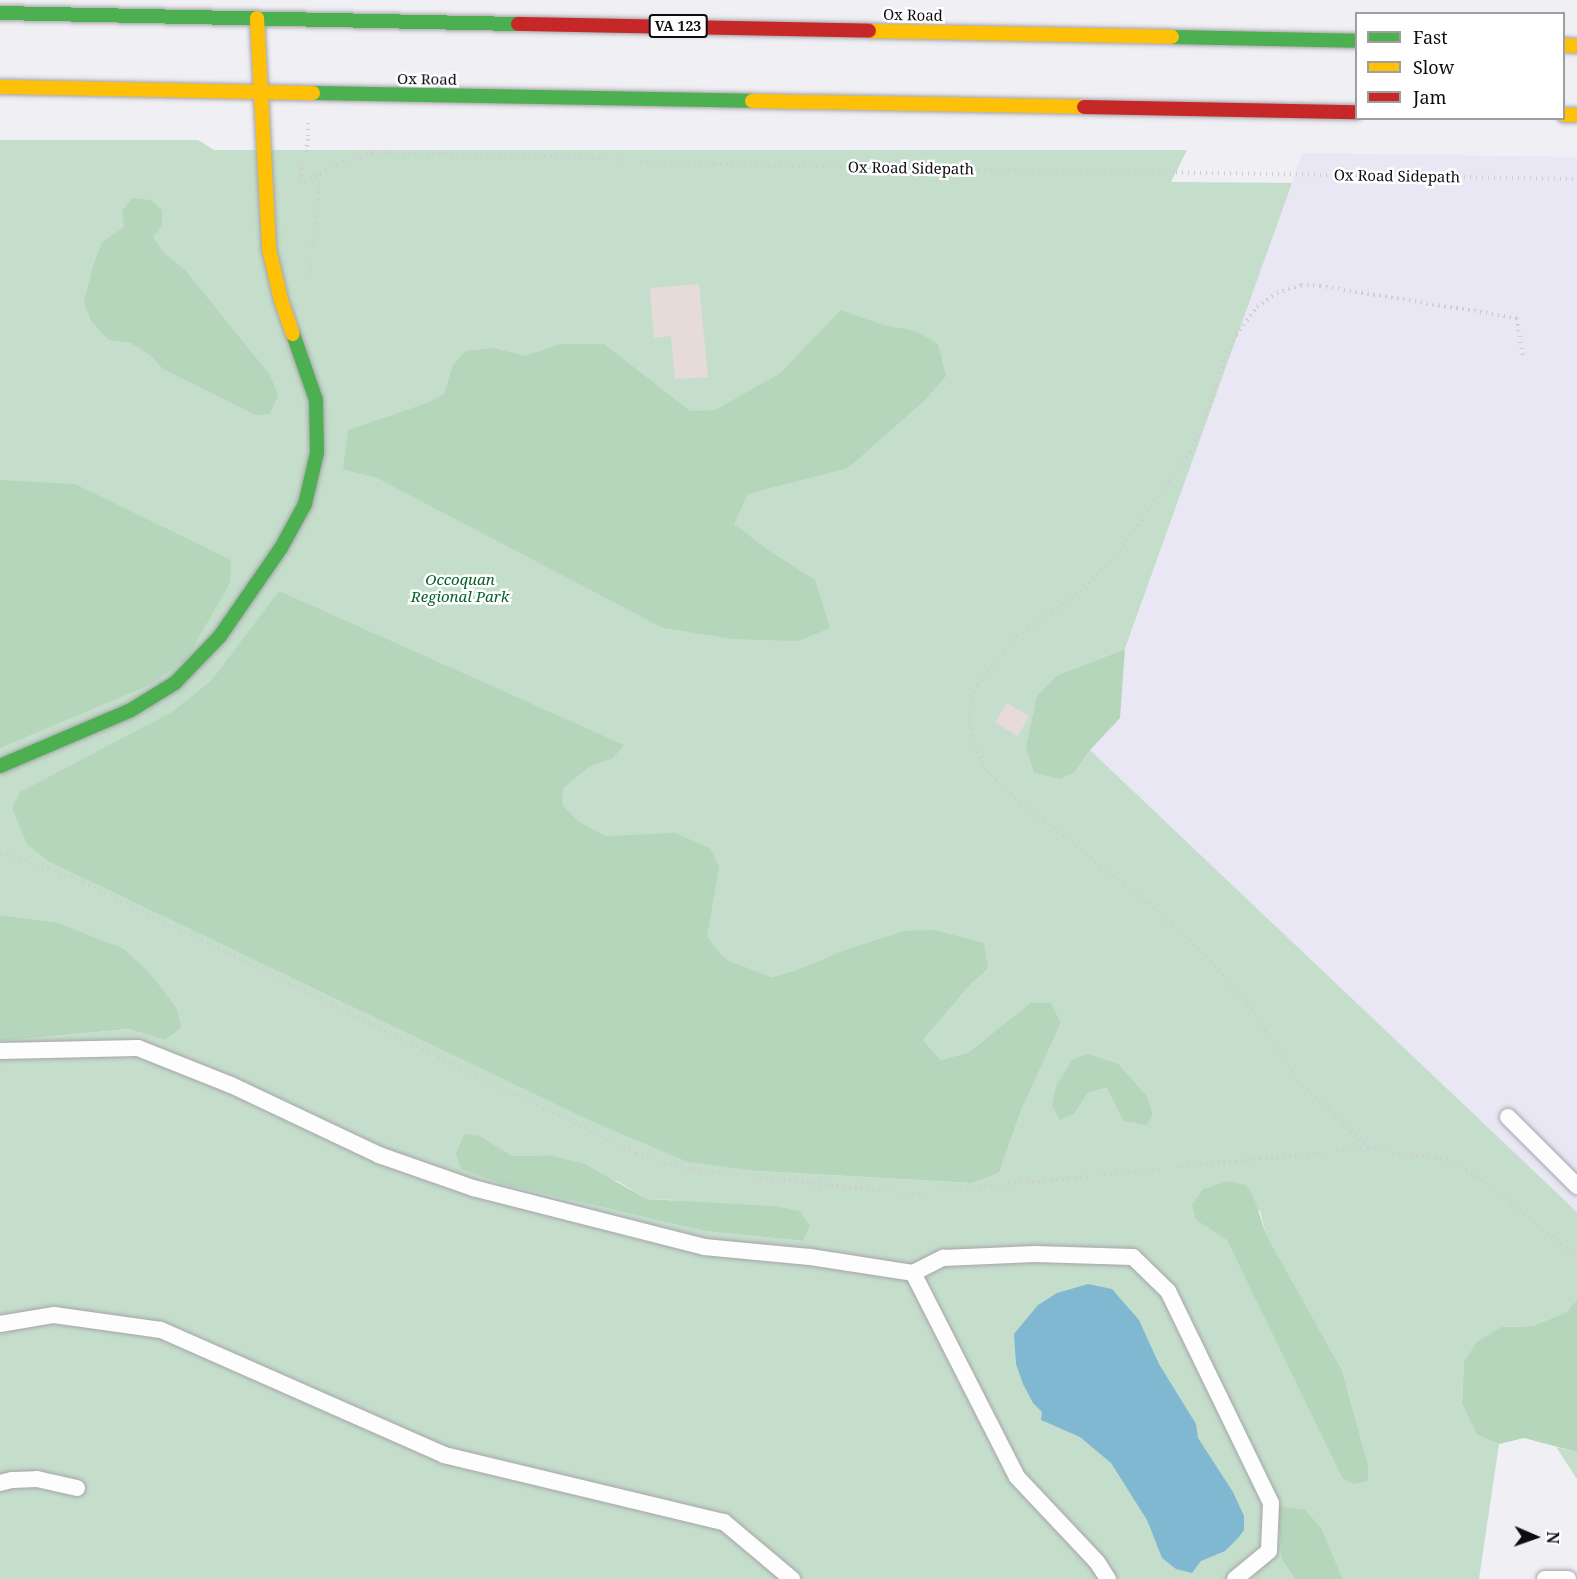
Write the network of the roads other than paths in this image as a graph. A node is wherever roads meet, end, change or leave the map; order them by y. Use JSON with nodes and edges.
{"nodes":[{"id":1,"x":258,"y":0,"type":"edge"},
{"id":2,"x":0,"y":13,"type":"edge"},
{"id":3,"x":257,"y":18,"type":"junction"},
{"id":4,"x":1355,"y":41,"type":"edge"},
{"id":5,"x":0,"y":87,"type":"edge"},
{"id":6,"x":259,"y":92,"type":"junction"},
{"id":7,"x":1355,"y":112,"type":"edge"},
{"id":8,"x":0,"y":766,"type":"edge"},
{"id":9,"x":0,"y":1052,"type":"edge"},
{"id":10,"x":1508,"y":1118,"type":"dead end"},
{"id":11,"x":1577,"y":1186,"type":"edge"},
{"id":12,"x":913,"y":1273,"type":"junction"},
{"id":13,"x":0,"y":1324,"type":"edge"},
{"id":14,"x":0,"y":1483,"type":"edge"},
{"id":15,"x":77,"y":1488,"type":"dead end"},
{"id":16,"x":792,"y":1579,"type":"edge"},
{"id":17,"x":1108,"y":1579,"type":"edge"},
{"id":18,"x":1235,"y":1579,"type":"edge"},
{"id":19,"x":1545,"y":1579,"type":"edge"},
{"id":20,"x":1569,"y":1579,"type":"edge"}],
"edges":[{"from":1,"to":3,"type":"lane"},
{"from":2,"to":3,"type":"main road","name":"Ox Road","number":"VA 123"},
{"from":3,"to":4,"type":"main road","name":"Ox Road","number":"VA 123"},
{"from":3,"to":6,"type":"main road"},
{"from":5,"to":6,"type":"main road","name":"Ox Road"},
{"from":6,"to":7,"type":"main road","name":"Ox Road"},
{"from":6,"to":8,"type":"main road"},
{"from":9,"to":12,"type":"lane"},
{"from":10,"to":11,"type":"lane"},
{"from":12,"to":17,"type":"lane"},
{"from":12,"to":18,"type":"lane"},
{"from":13,"to":16,"type":"lane"},
{"from":14,"to":15,"type":"lane"},
{"from":19,"to":20,"type":"lane"}]}
